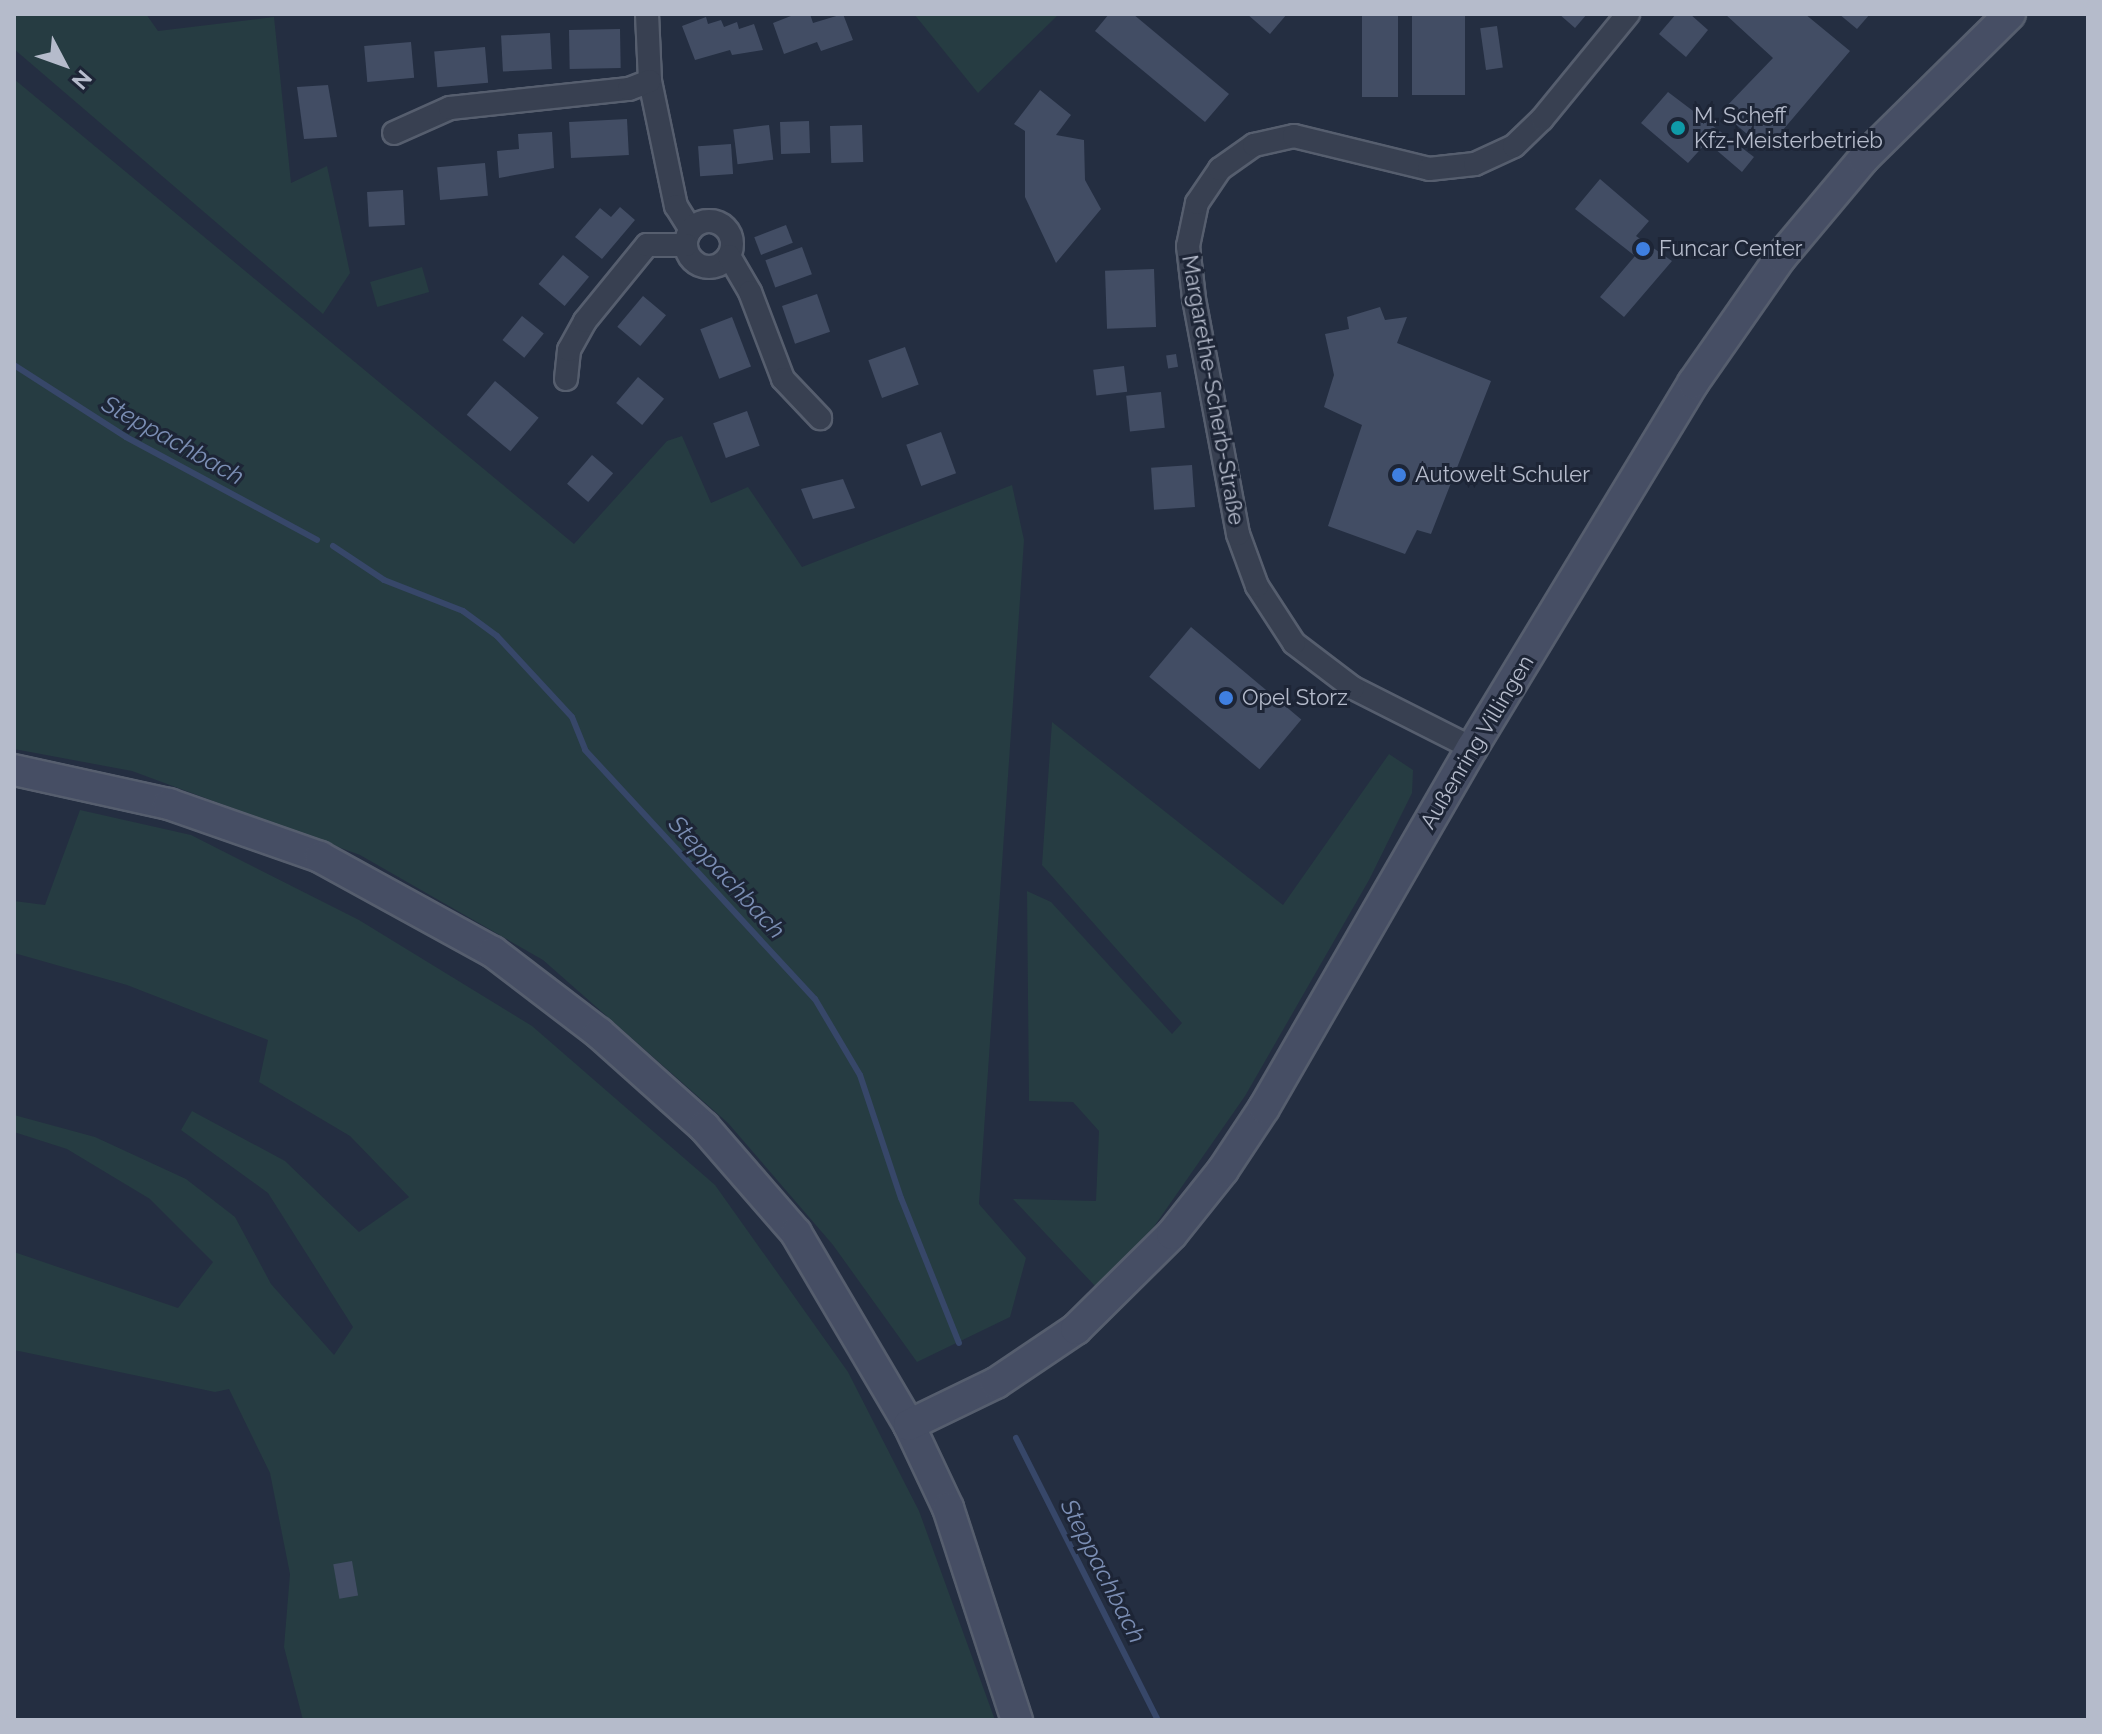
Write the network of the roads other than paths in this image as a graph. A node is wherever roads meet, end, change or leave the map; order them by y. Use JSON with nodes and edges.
{"nodes":[{"id":1,"x":647,"y":14,"type":"edge"},
{"id":2,"x":1628,"y":14,"type":"edge"},
{"id":3,"x":2010,"y":14,"type":"edge"},
{"id":4,"x":650,"y":81,"type":"junction"},
{"id":5,"x":394,"y":133,"type":"dead end"},
{"id":6,"x":688,"y":237,"type":"junction"},
{"id":7,"x":729,"y":256,"type":"junction"},
{"id":8,"x":566,"y":379,"type":"dead end"},
{"id":9,"x":820,"y":418,"type":"dead end"},
{"id":10,"x":1472,"y":748,"type":"junction"},
{"id":11,"x":14,"y":770,"type":"edge"},
{"id":12,"x":909,"y":1425,"type":"junction"},
{"id":13,"x":1017,"y":1720,"type":"edge"}],
"edges":[{"from":1,"to":4,"type":"street"},
{"from":2,"to":10,"type":"street","name":"Margarethe-Scherb-Straße"},
{"from":3,"to":10,"type":"street","name":"Außenring Villingen"},
{"from":4,"to":5,"type":"street"},
{"from":4,"to":6,"type":"street"},
{"from":6,"to":7,"type":"street"},
{"from":6,"to":7,"type":"street"},
{"from":6,"to":8,"type":"street"},
{"from":7,"to":9,"type":"street"},
{"from":10,"to":12,"type":"street","name":"Außenring Villingen"},
{"from":11,"to":12,"type":"street"},
{"from":12,"to":13,"type":"street"}]}
